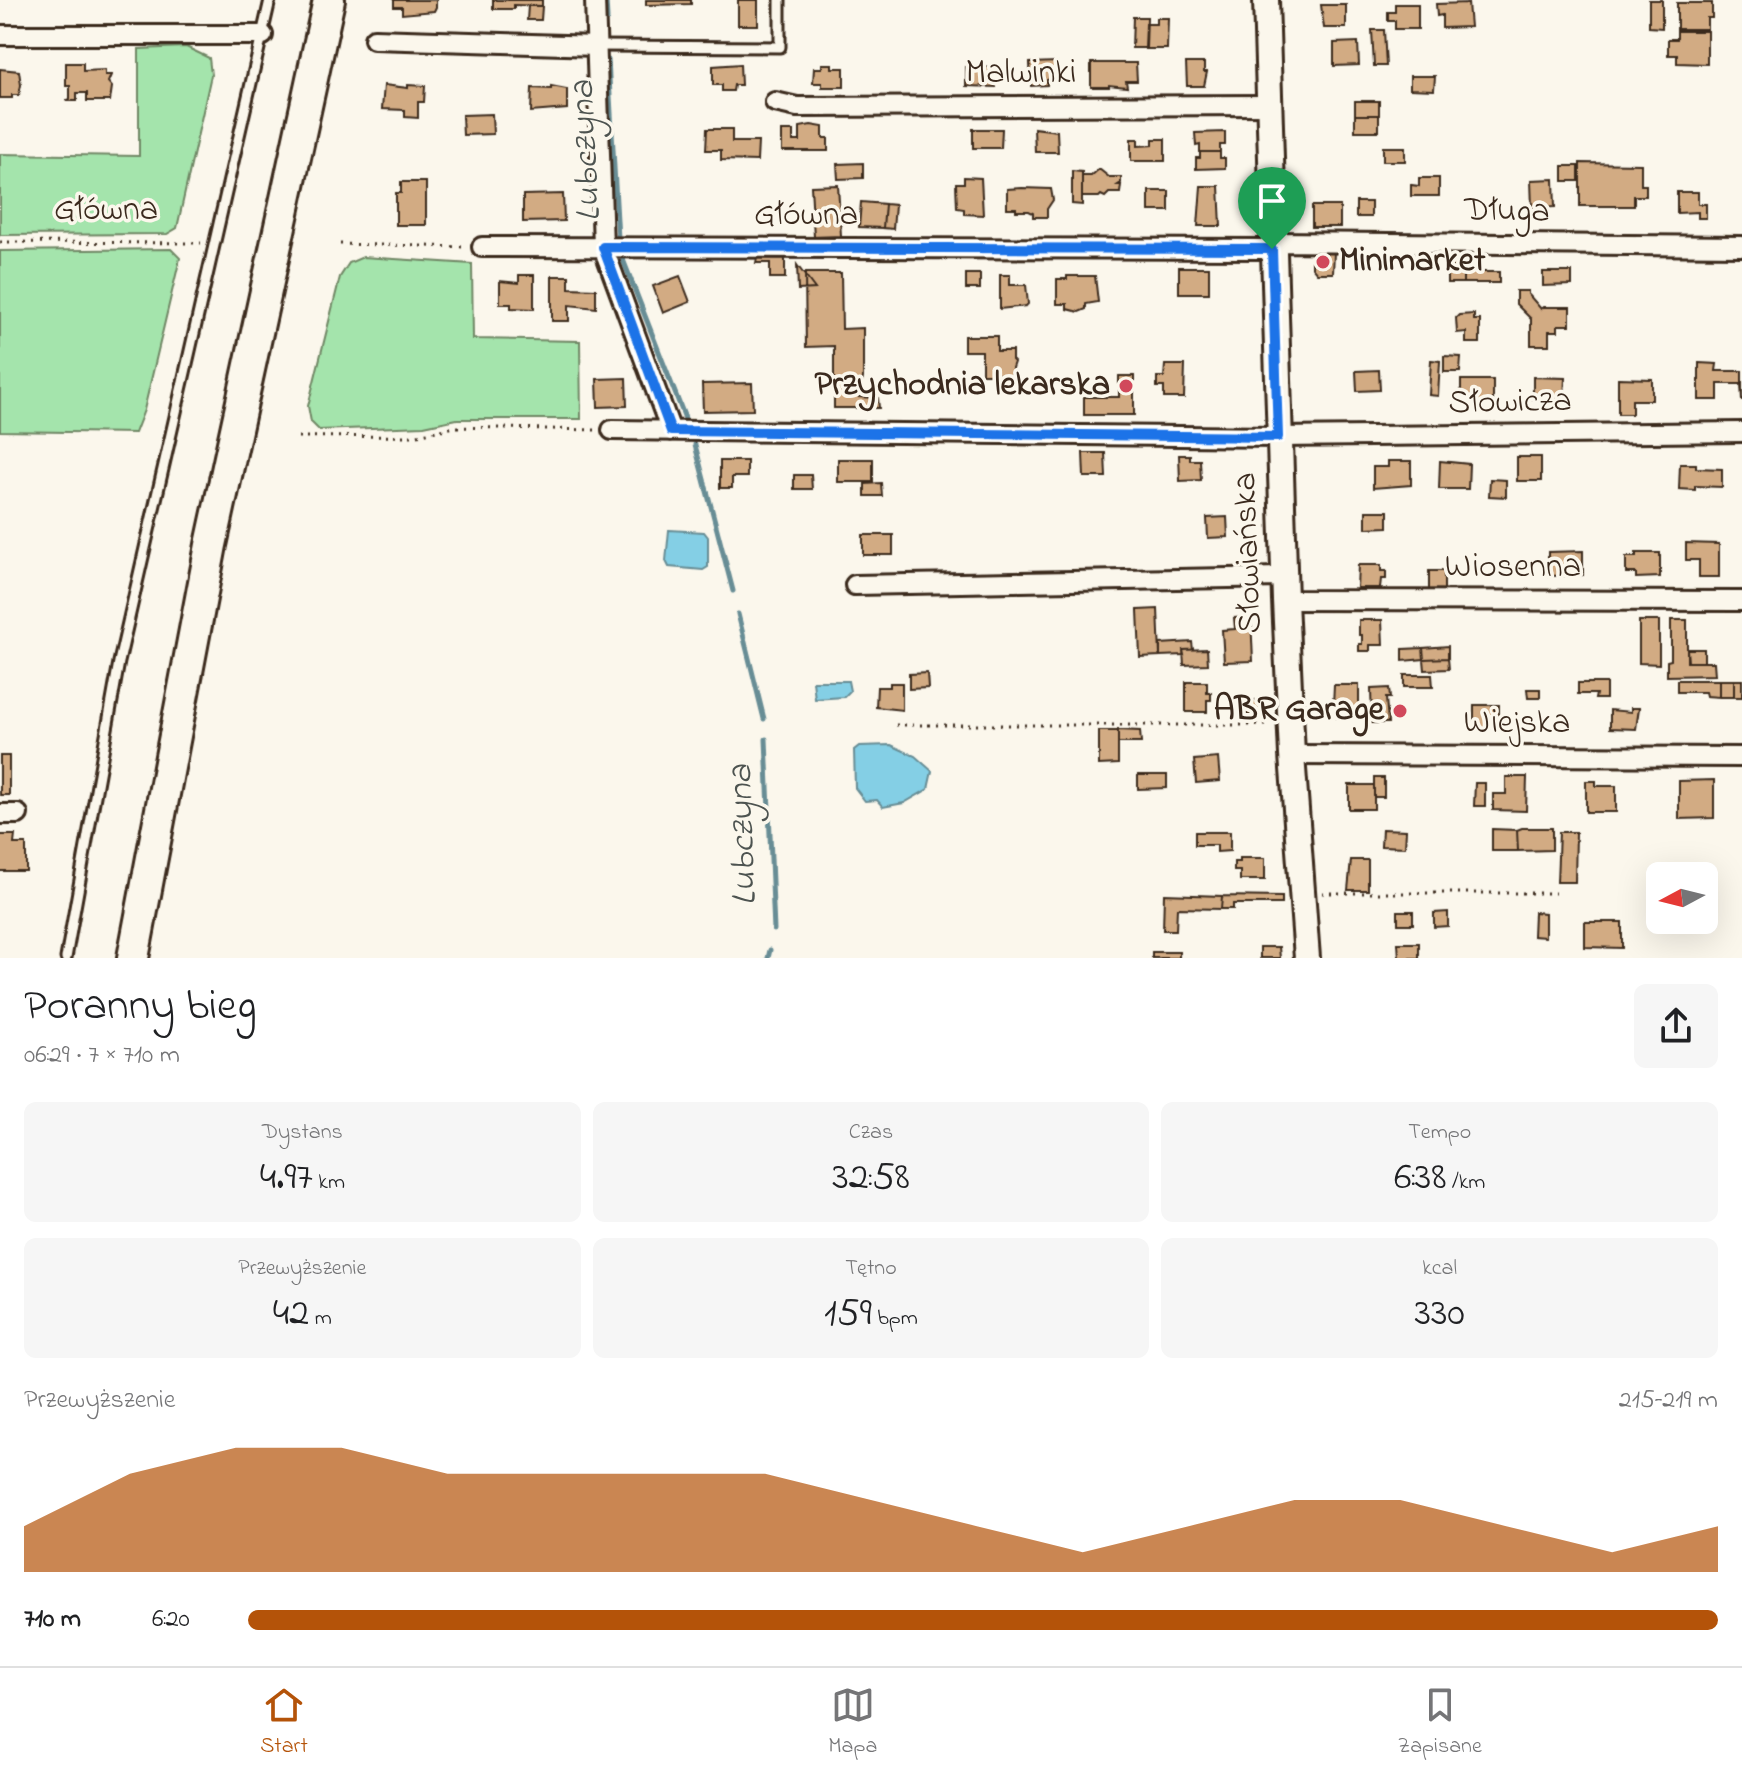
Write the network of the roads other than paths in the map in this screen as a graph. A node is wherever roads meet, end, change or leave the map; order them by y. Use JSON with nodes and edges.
{"nodes":[{"id":1,"x":270,"y":0,"type":"edge"},
{"id":2,"x":308,"y":0,"type":"edge"},
{"id":3,"x":329,"y":0,"type":"edge"},
{"id":4,"x":595,"y":0,"type":"edge"},
{"id":5,"x":780,"y":0,"type":"edge"},
{"id":6,"x":1266,"y":0,"type":"edge"},
{"id":7,"x":0,"y":35,"type":"edge"},
{"id":8,"x":263,"y":35,"type":"junction"},
{"id":9,"x":374,"y":39,"type":"dead end"},
{"id":10,"x":597,"y":46,"type":"junction"},
{"id":11,"x":775,"y":102,"type":"dead end"},
{"id":12,"x":1268,"y":105,"type":"junction"},
{"id":13,"x":1272,"y":245,"type":"junction"},
{"id":14,"x":1742,"y":246,"type":"edge"},
{"id":15,"x":482,"y":247,"type":"road end"},
{"id":16,"x":603,"y":247,"type":"junction"},
{"id":17,"x":612,"y":430,"type":"road end"},
{"id":18,"x":671,"y":431,"type":"junction"},
{"id":19,"x":1742,"y":432,"type":"edge"},
{"id":20,"x":1278,"y":437,"type":"junction"},
{"id":21,"x":855,"y":585,"type":"dead end"},
{"id":22,"x":1284,"y":588,"type":"junction"},
{"id":23,"x":1742,"y":601,"type":"edge"},
{"id":24,"x":1292,"y":755,"type":"junction"},
{"id":25,"x":1742,"y":757,"type":"edge"},
{"id":26,"x":66,"y":958,"type":"edge"},
{"id":27,"x":112,"y":958,"type":"edge"},
{"id":28,"x":133,"y":958,"type":"edge"},
{"id":29,"x":1307,"y":958,"type":"edge"}],
"edges":[{"from":1,"to":8,"type":"lane"},
{"from":2,"to":27,"type":"main road"},
{"from":3,"to":28,"type":"main road"},
{"from":4,"to":10,"type":"street"},
{"from":5,"to":10,"type":"lane"},
{"from":6,"to":12,"type":"street","name":"Słowiańska"},
{"from":7,"to":8,"type":"street"},
{"from":8,"to":26,"type":"lane"},
{"from":9,"to":10,"type":"street"},
{"from":10,"to":16,"type":"street"},
{"from":11,"to":12,"type":"street","name":"Malwinki"},
{"from":12,"to":13,"type":"street","name":"Słowiańska"},
{"from":13,"to":14,"type":"street","name":"Długa"},
{"from":13,"to":16,"type":"street","name":"Główna"},
{"from":13,"to":20,"type":"street","name":"Słowiańska"},
{"from":15,"to":16,"type":"street","name":"Główna"},
{"from":16,"to":18,"type":"street"},
{"from":17,"to":18,"type":"street","name":"Słowicza"},
{"from":18,"to":20,"type":"street","name":"Słowicza"},
{"from":19,"to":20,"type":"street","name":"Słowicza"},
{"from":20,"to":22,"type":"street","name":"Słowiańska"},
{"from":21,"to":22,"type":"street","name":"Wiosenna"},
{"from":22,"to":23,"type":"street","name":"Wiosenna"},
{"from":22,"to":24,"type":"street","name":"Słowiańska"},
{"from":24,"to":25,"type":"street","name":"Wiejska"},
{"from":24,"to":29,"type":"street","name":"Słowiańska"}]}
